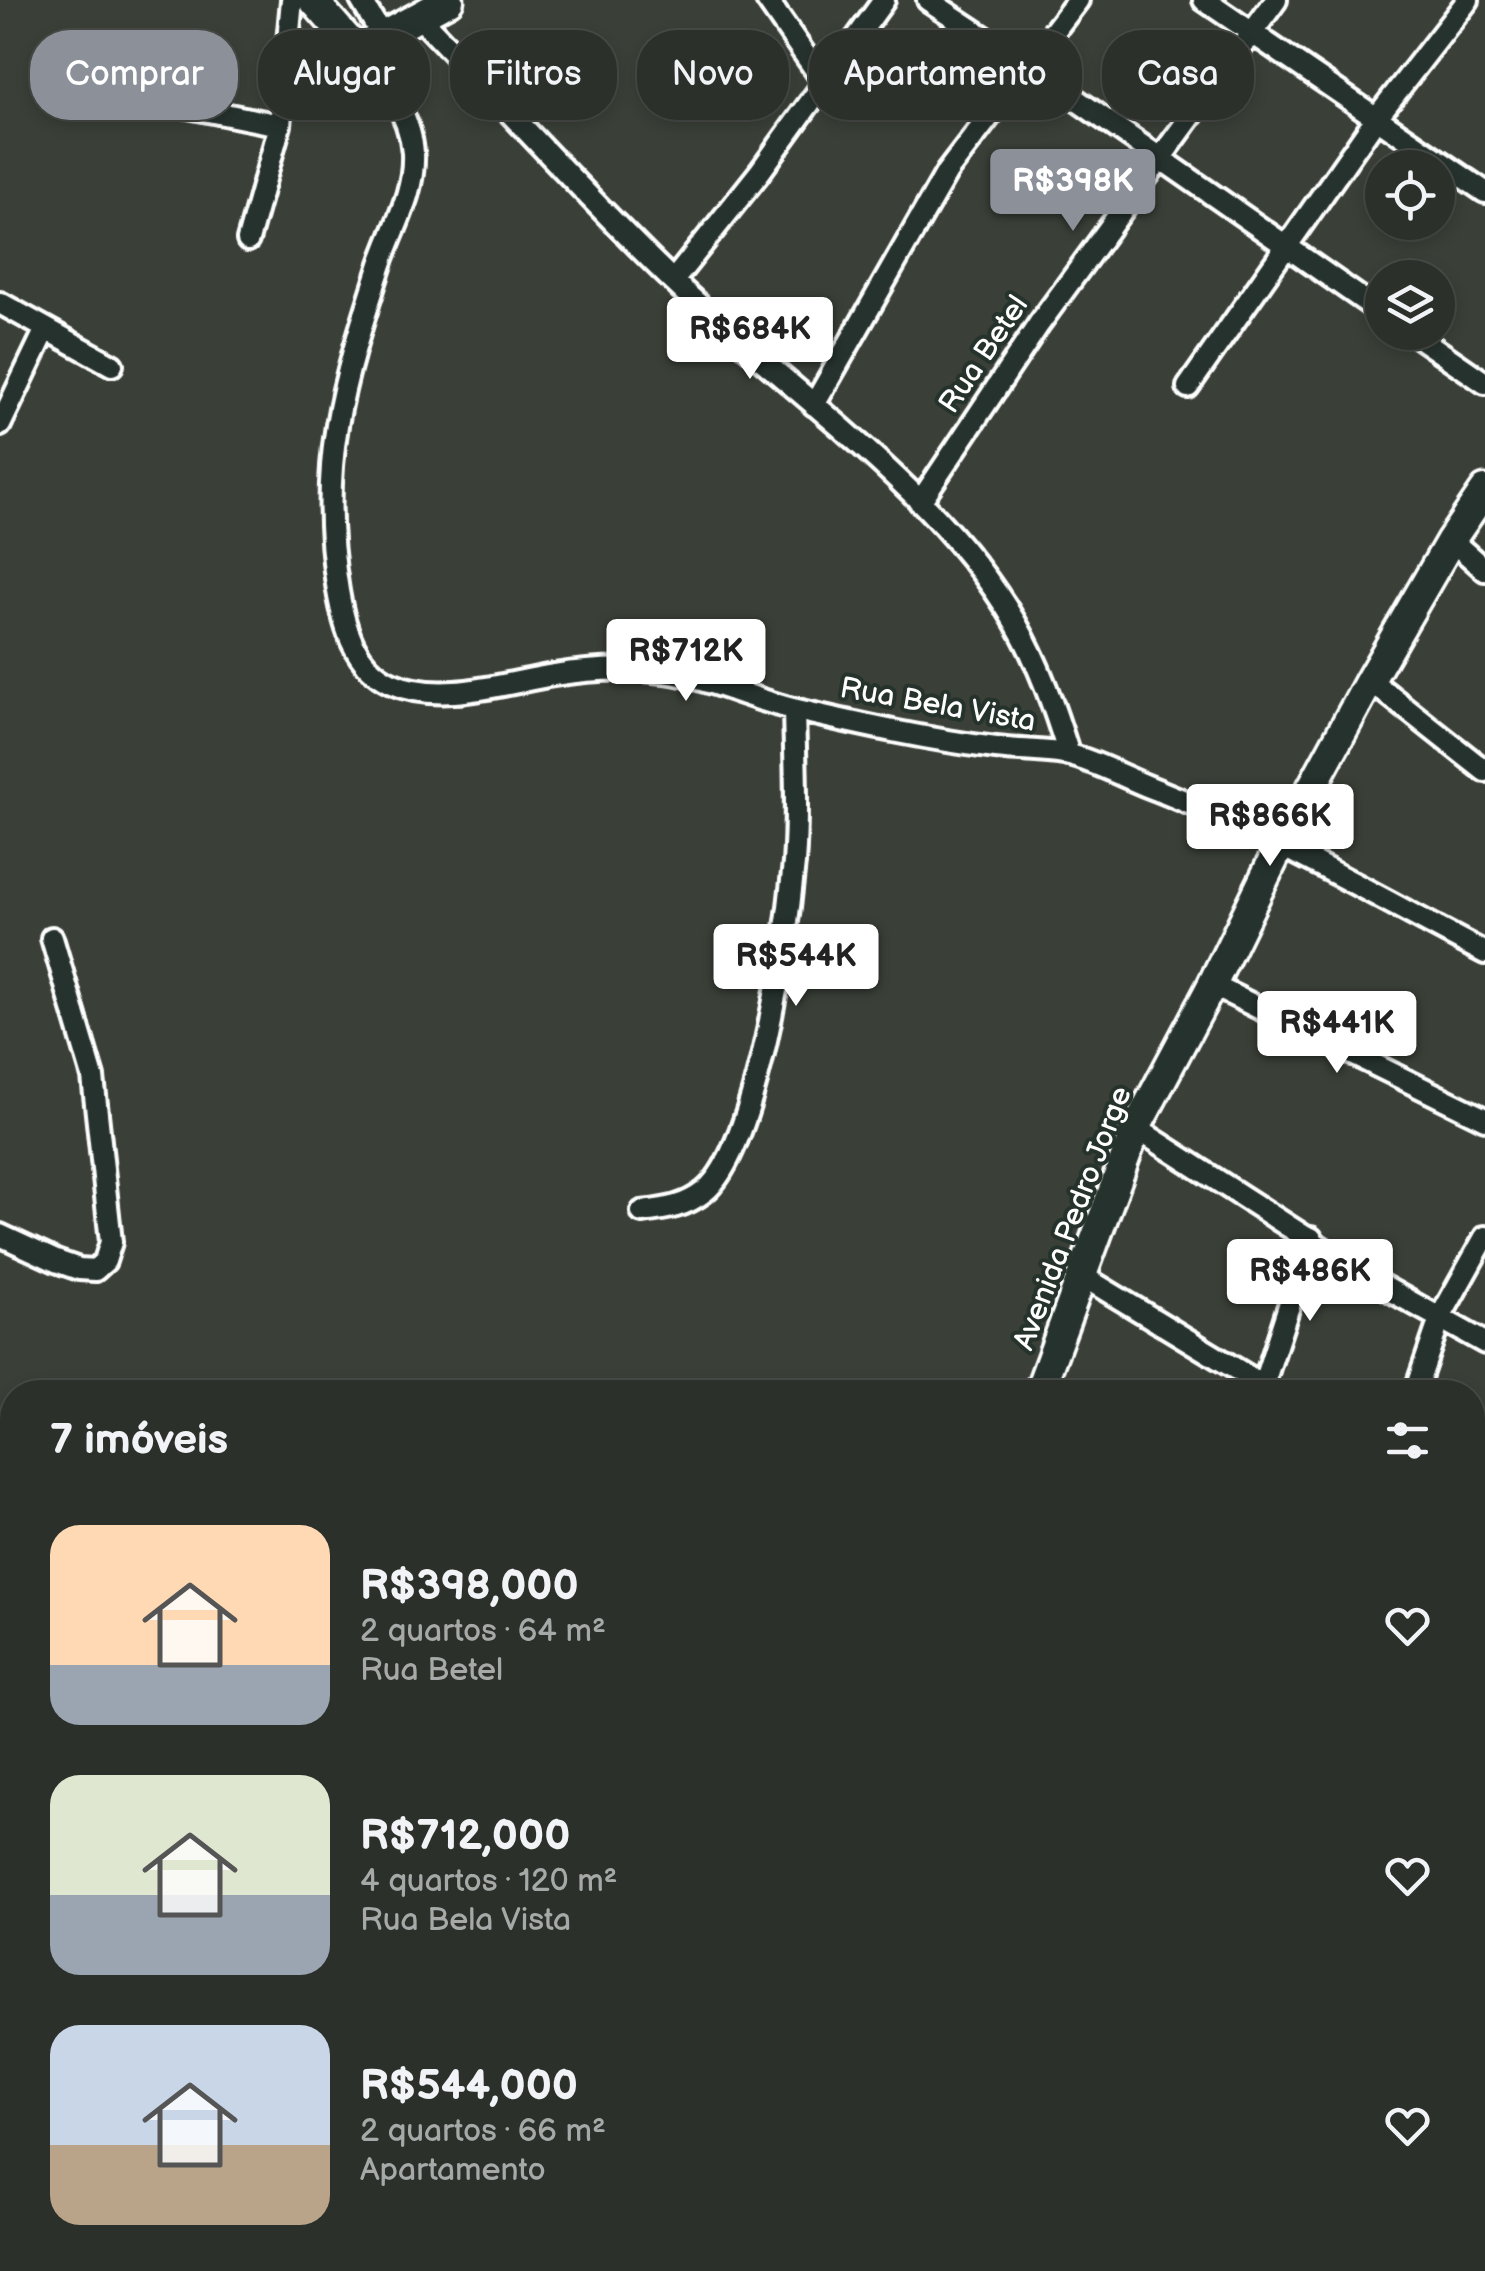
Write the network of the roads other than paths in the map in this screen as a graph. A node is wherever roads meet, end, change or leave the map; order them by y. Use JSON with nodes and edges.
{"nodes":[{"id":1,"x":292,"y":0,"type":"edge"},
{"id":2,"x":313,"y":0,"type":"edge"},
{"id":3,"x":361,"y":0,"type":"edge"},
{"id":4,"x":450,"y":0,"type":"edge"},
{"id":5,"x":767,"y":0,"type":"edge"},
{"id":6,"x":884,"y":0,"type":"edge"},
{"id":7,"x":928,"y":0,"type":"edge"},
{"id":8,"x":1078,"y":0,"type":"edge"},
{"id":9,"x":1204,"y":0,"type":"edge"},
{"id":10,"x":1276,"y":0,"type":"edge"},
{"id":11,"x":1469,"y":0,"type":"edge"},
{"id":12,"x":1485,"y":10,"type":"edge"},
{"id":13,"x":420,"y":18,"type":"junction"},
{"id":14,"x":339,"y":30,"type":"edge"},
{"id":15,"x":379,"y":30,"type":"edge"},
{"id":16,"x":397,"y":30,"type":"edge"},
{"id":17,"x":862,"y":30,"type":"edge"},
{"id":18,"x":973,"y":30,"type":"edge"},
{"id":19,"x":1055,"y":30,"type":"edge"},
{"id":20,"x":1248,"y":30,"type":"edge"},
{"id":21,"x":1254,"y":30,"type":"edge"},
{"id":22,"x":1254,"y":34,"type":"edge"},
{"id":23,"x":809,"y":60,"type":"edge"},
{"id":24,"x":809,"y":103,"type":"edge"},
{"id":25,"x":1082,"y":104,"type":"edge"},
{"id":26,"x":1377,"y":116,"type":"junction"},
{"id":27,"x":238,"y":117,"type":"edge"},
{"id":28,"x":405,"y":120,"type":"edge"},
{"id":29,"x":987,"y":120,"type":"edge"},
{"id":30,"x":1187,"y":120,"type":"edge"},
{"id":31,"x":280,"y":125,"type":"junction"},
{"id":32,"x":1158,"y":158,"type":"junction"},
{"id":33,"x":1485,"y":192,"type":"edge"},
{"id":34,"x":248,"y":240,"type":"dead end"},
{"id":35,"x":1286,"y":248,"type":"junction"},
{"id":36,"x":673,"y":281,"type":"junction"},
{"id":37,"x":1365,"y":302,"type":"edge"},
{"id":38,"x":0,"y":303,"type":"edge"},
{"id":39,"x":45,"y":330,"type":"junction"},
{"id":40,"x":1436,"y":350,"type":"edge"},
{"id":41,"x":112,"y":365,"type":"dead end"},
{"id":42,"x":1485,"y":383,"type":"edge"},
{"id":43,"x":1188,"y":387,"type":"dead end"},
{"id":44,"x":814,"y":406,"type":"junction"},
{"id":45,"x":0,"y":425,"type":"edge"},
{"id":46,"x":1485,"y":490,"type":"edge"},
{"id":47,"x":920,"y":502,"type":"junction"},
{"id":48,"x":1451,"y":540,"type":"junction"},
{"id":49,"x":1485,"y":570,"type":"edge"},
{"id":50,"x":1370,"y":680,"type":"junction"},
{"id":51,"x":794,"y":710,"type":"junction"},
{"id":52,"x":1070,"y":755,"type":"junction"},
{"id":53,"x":1485,"y":771,"type":"edge"},
{"id":54,"x":1280,"y":846,"type":"junction"},
{"id":55,"x":52,"y":938,"type":"dead end"},
{"id":56,"x":1485,"y":953,"type":"edge"},
{"id":57,"x":1212,"y":985,"type":"junction"},
{"id":58,"x":1485,"y":1118,"type":"edge"},
{"id":59,"x":1136,"y":1128,"type":"junction"},
{"id":60,"x":642,"y":1212,"type":"dead end"},
{"id":61,"x":0,"y":1235,"type":"edge"},
{"id":62,"x":1485,"y":1237,"type":"edge"},
{"id":63,"x":1311,"y":1238,"type":"junction"},
{"id":64,"x":1084,"y":1277,"type":"junction"},
{"id":65,"x":1441,"y":1316,"type":"junction"},
{"id":66,"x":1485,"y":1343,"type":"edge"},
{"id":67,"x":1044,"y":1380,"type":"edge"},
{"id":68,"x":1250,"y":1380,"type":"edge"},
{"id":69,"x":1269,"y":1380,"type":"edge"},
{"id":70,"x":1419,"y":1380,"type":"edge"}],
"edges":[{"from":1,"to":31,"type":"street"},
{"from":2,"to":14,"type":"street"},
{"from":3,"to":15,"type":"street"},
{"from":4,"to":13,"type":"street"},
{"from":5,"to":23,"type":"street"},
{"from":6,"to":17,"type":"street"},
{"from":7,"to":18,"type":"street"},
{"from":8,"to":19,"type":"street"},
{"from":9,"to":20,"type":"street"},
{"from":10,"to":21,"type":"street","name":"Rua Betel"},
{"from":11,"to":12,"type":"street"},
{"from":11,"to":26,"type":"street"},
{"from":13,"to":16,"type":"street"},
{"from":13,"to":36,"type":"street"},
{"from":22,"to":26,"type":"street"},
{"from":24,"to":36,"type":"street"},
{"from":25,"to":32,"type":"street"},
{"from":26,"to":33,"type":"street"},
{"from":26,"to":35,"type":"street"},
{"from":27,"to":31,"type":"street"},
{"from":28,"to":51,"type":"street","name":"Rua Bela Vista"},
{"from":29,"to":44,"type":"street"},
{"from":30,"to":32,"type":"street","name":"Rua Betel"},
{"from":31,"to":34,"type":"street"},
{"from":32,"to":35,"type":"street"},
{"from":32,"to":47,"type":"street","name":"Rua Betel"},
{"from":35,"to":37,"type":"street"},
{"from":35,"to":43,"type":"street"},
{"from":36,"to":44,"type":"street"},
{"from":38,"to":39,"type":"street"},
{"from":39,"to":41,"type":"street"},
{"from":39,"to":45,"type":"street"},
{"from":40,"to":42,"type":"street"},
{"from":44,"to":47,"type":"street"},
{"from":46,"to":48,"type":"street","name":"Avenida Pedro Jorge"},
{"from":47,"to":52,"type":"street"},
{"from":48,"to":49,"type":"street"},
{"from":48,"to":50,"type":"street","name":"Avenida Pedro Jorge"},
{"from":50,"to":53,"type":"street"},
{"from":50,"to":54,"type":"street","name":"Avenida Pedro Jorge"},
{"from":51,"to":52,"type":"street","name":"Rua Bela Vista"},
{"from":51,"to":60,"type":"street"},
{"from":52,"to":54,"type":"street","name":"Rua Bela Vista"},
{"from":54,"to":56,"type":"street","name":"Rua Bela Vista"},
{"from":54,"to":57,"type":"street","name":"Avenida Pedro Jorge"},
{"from":55,"to":61,"type":"street"},
{"from":57,"to":58,"type":"street"},
{"from":57,"to":59,"type":"street","name":"Avenida Pedro Jorge"},
{"from":59,"to":63,"type":"street"},
{"from":59,"to":64,"type":"street","name":"Avenida Pedro Jorge"},
{"from":62,"to":65,"type":"street"},
{"from":63,"to":65,"type":"street"},
{"from":63,"to":69,"type":"street"},
{"from":64,"to":67,"type":"street","name":"Avenida Pedro Jorge"},
{"from":64,"to":68,"type":"street"},
{"from":65,"to":66,"type":"street"},
{"from":65,"to":70,"type":"street"}]}
